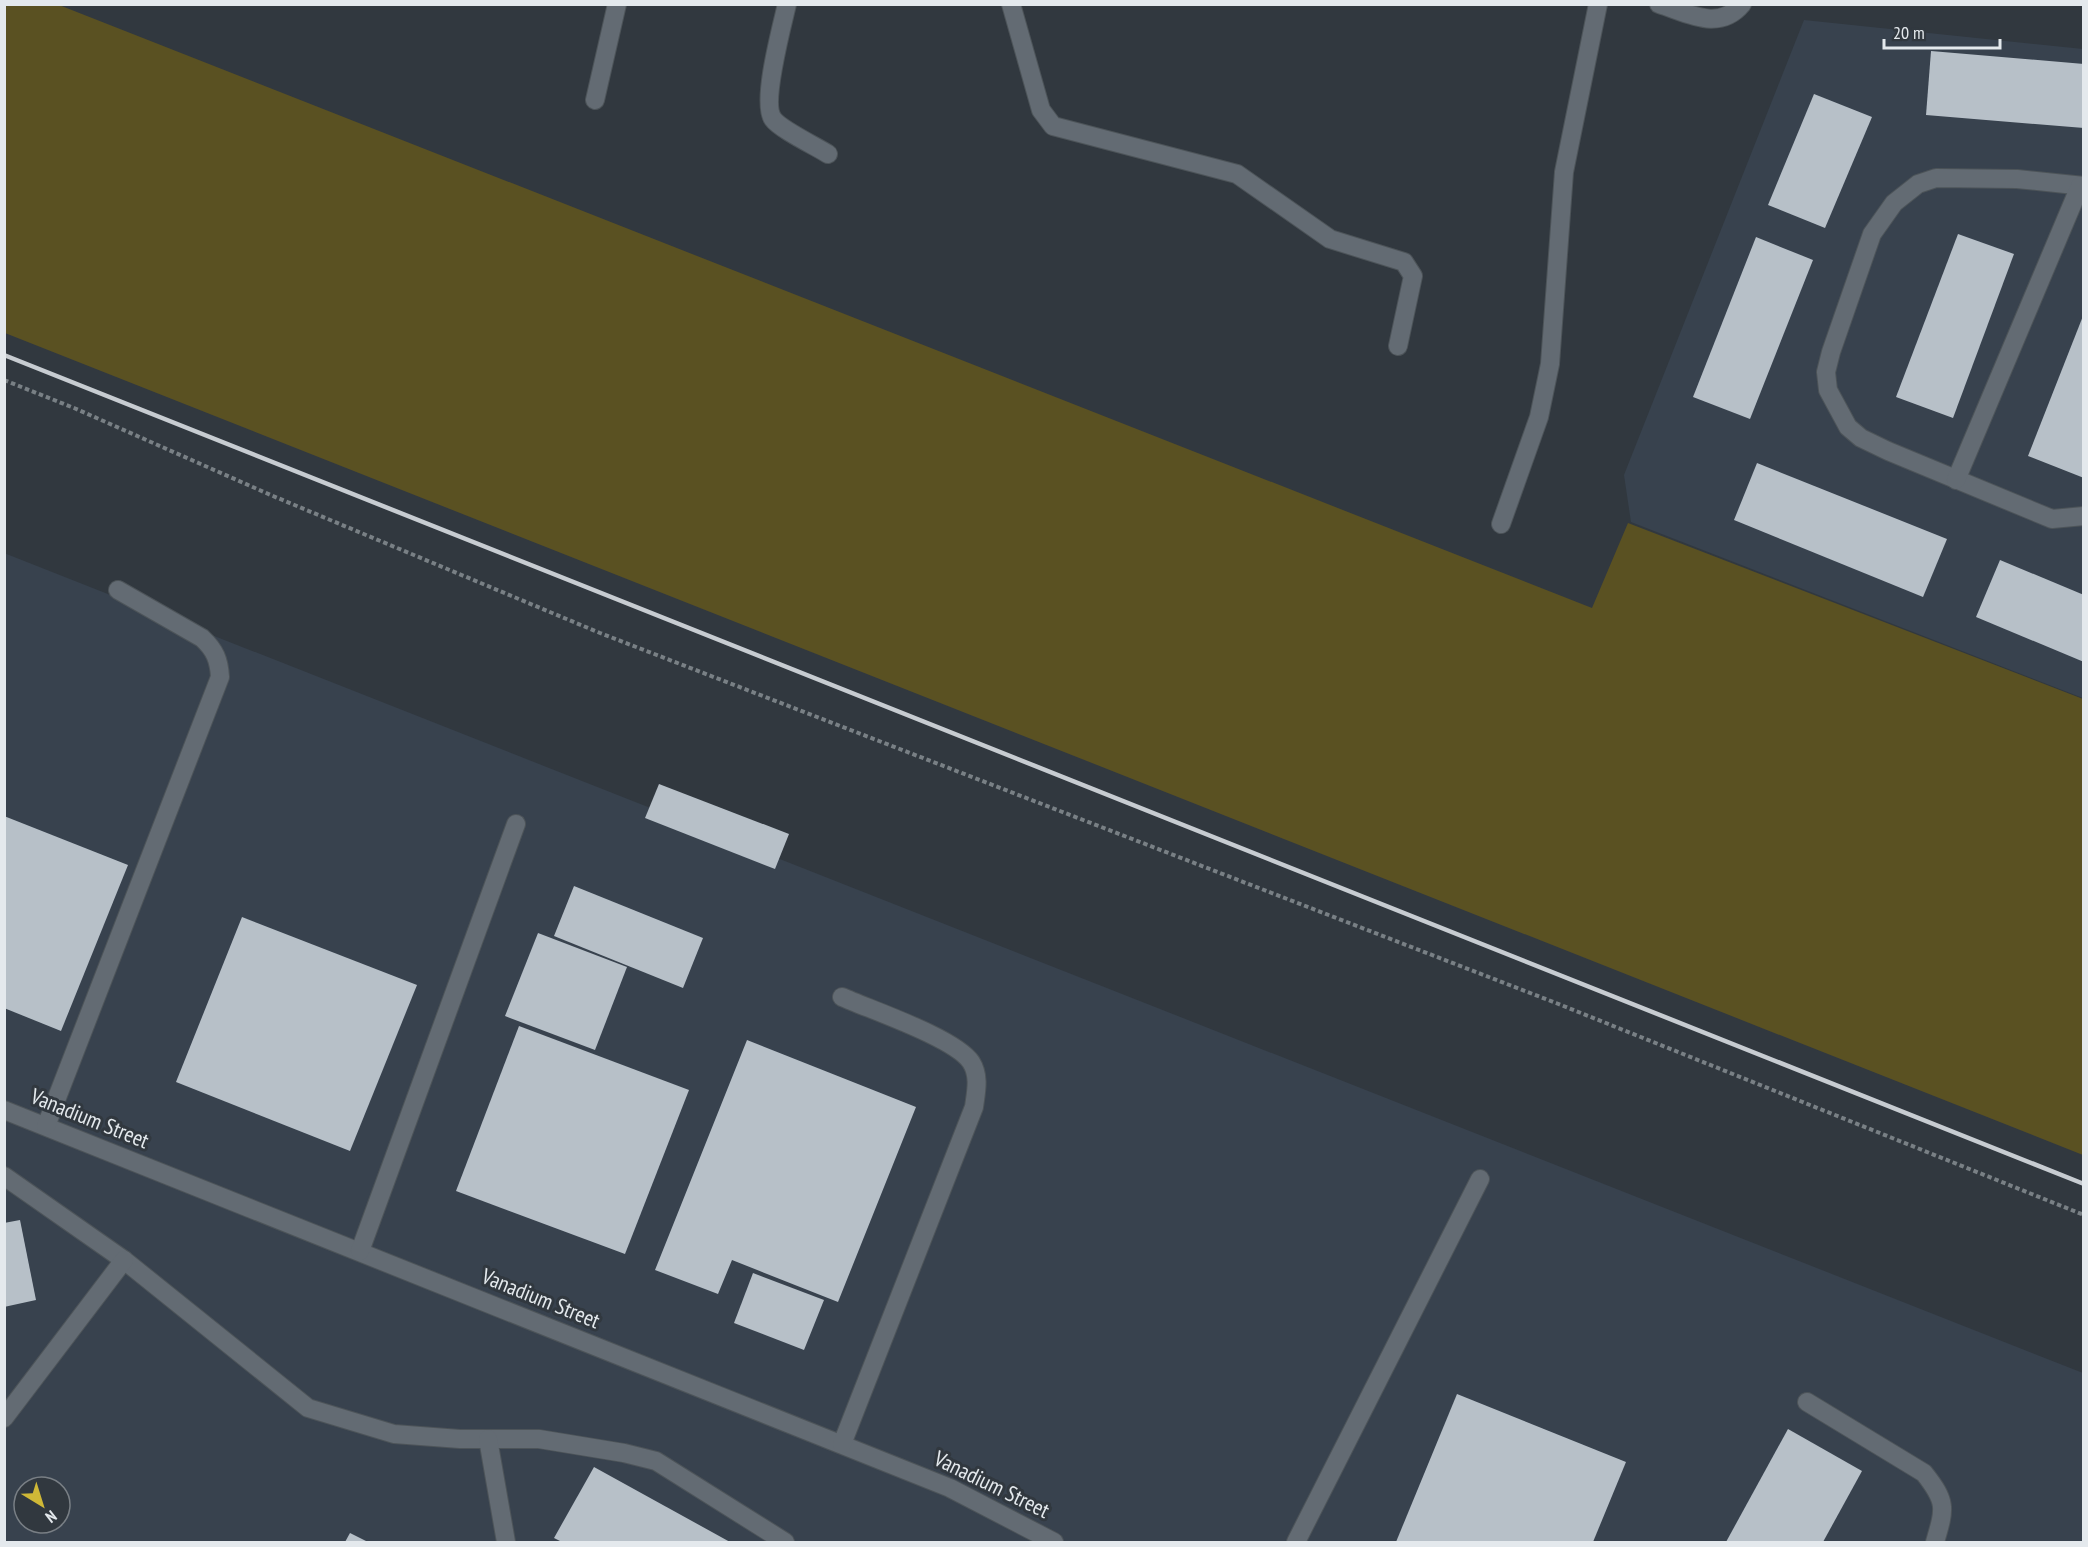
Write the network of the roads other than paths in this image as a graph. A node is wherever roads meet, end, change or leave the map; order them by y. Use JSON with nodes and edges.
{"nodes":[{"id":1,"x":617,"y":4,"type":"edge"},
{"id":2,"x":787,"y":4,"type":"edge"},
{"id":3,"x":1011,"y":4,"type":"edge"},
{"id":4,"x":1598,"y":4,"type":"edge"},
{"id":5,"x":1659,"y":4,"type":"edge"},
{"id":6,"x":1742,"y":4,"type":"edge"},
{"id":7,"x":596,"y":100,"type":"dead end"},
{"id":8,"x":828,"y":154,"type":"dead end"},
{"id":9,"x":2082,"y":186,"type":"edge"},
{"id":10,"x":1398,"y":346,"type":"dead end"},
{"id":11,"x":1956,"y":480,"type":"junction"},
{"id":12,"x":2084,"y":516,"type":"edge"},
{"id":13,"x":1501,"y":524,"type":"dead end"},
{"id":14,"x":118,"y":590,"type":"dead end"},
{"id":15,"x":516,"y":825,"type":"dead end"},
{"id":16,"x":842,"y":997,"type":"dead end"},
{"id":17,"x":4,"y":1110,"type":"edge"},
{"id":18,"x":46,"y":1126,"type":"junction"},
{"id":19,"x":4,"y":1176,"type":"edge"},
{"id":20,"x":1480,"y":1179,"type":"dead end"},
{"id":21,"x":360,"y":1251,"type":"junction"},
{"id":22,"x":124,"y":1260,"type":"junction"},
{"id":23,"x":1807,"y":1402,"type":"dead end"},
{"id":24,"x":4,"y":1418,"type":"edge"},
{"id":25,"x":488,"y":1439,"type":"junction"},
{"id":26,"x":842,"y":1444,"type":"junction"},
{"id":27,"x":506,"y":1542,"type":"edge"},
{"id":28,"x":785,"y":1542,"type":"edge"},
{"id":29,"x":1054,"y":1542,"type":"edge"},
{"id":30,"x":1296,"y":1542,"type":"edge"},
{"id":31,"x":1935,"y":1542,"type":"edge"}],
"edges":[{"from":1,"to":7,"type":"street"},
{"from":2,"to":8,"type":"street"},
{"from":3,"to":10,"type":"street"},
{"from":4,"to":13,"type":"street"},
{"from":5,"to":6,"type":"street"},
{"from":9,"to":11,"type":"street"},
{"from":9,"to":11,"type":"street"},
{"from":11,"to":12,"type":"street"},
{"from":14,"to":18,"type":"street"},
{"from":15,"to":21,"type":"street"},
{"from":16,"to":26,"type":"street"},
{"from":17,"to":18,"type":"street","name":"Vanadium Street"},
{"from":18,"to":21,"type":"street","name":"Vanadium Street"},
{"from":19,"to":22,"type":"street"},
{"from":20,"to":30,"type":"street"},
{"from":21,"to":26,"type":"street","name":"Vanadium Street"},
{"from":22,"to":24,"type":"street"},
{"from":22,"to":25,"type":"street"},
{"from":23,"to":31,"type":"street"},
{"from":25,"to":27,"type":"street"},
{"from":25,"to":28,"type":"street"},
{"from":26,"to":29,"type":"street","name":"Vanadium Street"}]}
